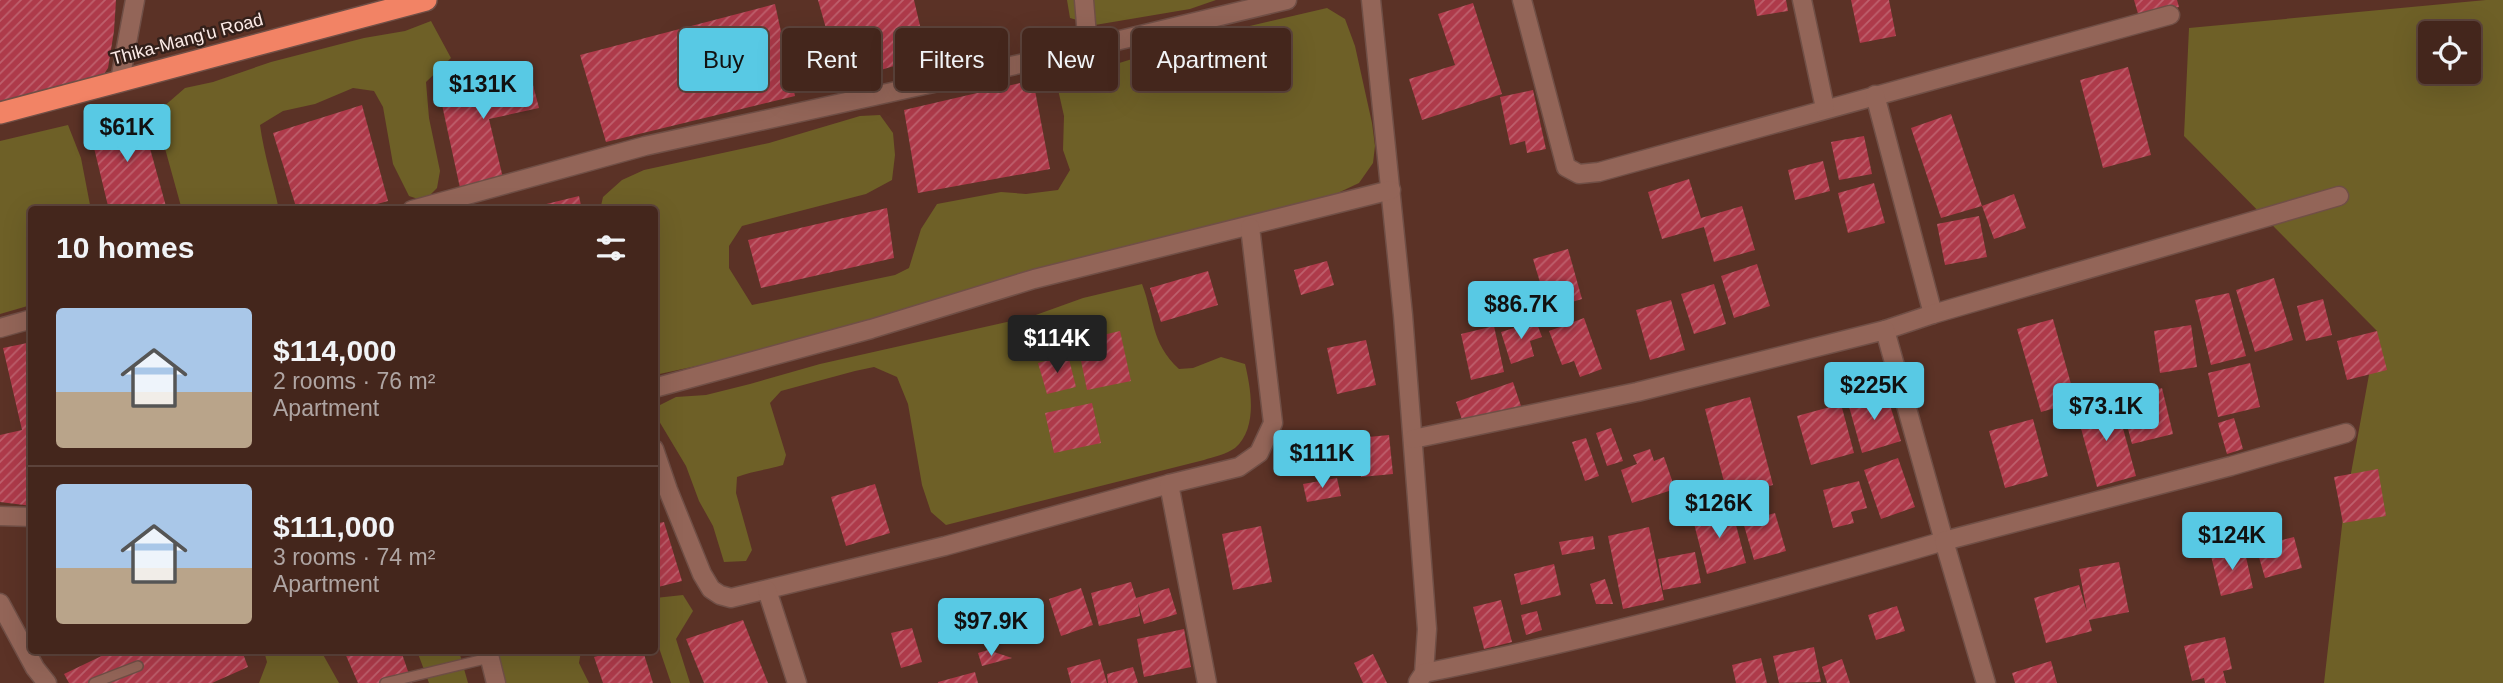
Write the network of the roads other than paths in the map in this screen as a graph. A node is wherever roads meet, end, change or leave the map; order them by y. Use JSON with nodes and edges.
{"nodes":[{"id":1,"x":135,"y":0,"type":"edge"},
{"id":2,"x":426,"y":0,"type":"edge"},
{"id":3,"x":1084,"y":0,"type":"edge"},
{"id":4,"x":1287,"y":0,"type":"edge"},
{"id":5,"x":1371,"y":0,"type":"edge"},
{"id":6,"x":1522,"y":0,"type":"edge"},
{"id":7,"x":1802,"y":0,"type":"edge"},
{"id":8,"x":2170,"y":15,"type":"dead end"},
{"id":9,"x":1086,"y":28,"type":"edge"},
{"id":10,"x":1118,"y":41,"type":"edge"},
{"id":11,"x":1022,"y":63,"type":"edge"},
{"id":12,"x":120,"y":80,"type":"junction"},
{"id":13,"x":1875,"y":95,"type":"junction"},
{"id":14,"x":1825,"y":108,"type":"junction"},
{"id":15,"x":0,"y":113,"type":"edge"},
{"id":16,"x":1391,"y":190,"type":"junction"},
{"id":17,"x":2339,"y":195,"type":"dead end"},
{"id":18,"x":427,"y":206,"type":"edge"},
{"id":19,"x":1250,"y":227,"type":"junction"},
{"id":20,"x":1933,"y":314,"type":"junction"},
{"id":21,"x":28,"y":320,"type":"edge"},
{"id":22,"x":0,"y":328,"type":"edge"},
{"id":23,"x":1885,"y":330,"type":"junction"},
{"id":24,"x":658,"y":387,"type":"edge"},
{"id":25,"x":2346,"y":433,"type":"dead end"},
{"id":26,"x":1413,"y":439,"type":"junction"},
{"id":27,"x":658,"y":460,"type":"edge"},
{"id":28,"x":1169,"y":484,"type":"junction"},
{"id":29,"x":0,"y":516,"type":"edge"},
{"id":30,"x":28,"y":517,"type":"edge"},
{"id":31,"x":1944,"y":541,"type":"junction"},
{"id":32,"x":767,"y":590,"type":"junction"},
{"id":33,"x":0,"y":603,"type":"edge"},
{"id":34,"x":489,"y":654,"type":"edge"},
{"id":35,"x":138,"y":666,"type":"dead end"},
{"id":36,"x":1420,"y":678,"type":"edge"},
{"id":37,"x":47,"y":683,"type":"edge"},
{"id":38,"x":94,"y":683,"type":"edge"},
{"id":39,"x":385,"y":683,"type":"edge"},
{"id":40,"x":496,"y":683,"type":"edge"},
{"id":41,"x":797,"y":683,"type":"edge"},
{"id":42,"x":1207,"y":683,"type":"edge"},
{"id":43,"x":1986,"y":683,"type":"edge"}],
"edges":[{"from":1,"to":12,"type":"street"},
{"from":2,"to":12,"type":"highway","name":"Thika-Mang'u Road"},
{"from":3,"to":9,"type":"street"},
{"from":4,"to":10,"type":"street"},
{"from":5,"to":16,"type":"street"},
{"from":6,"to":14,"type":"street"},
{"from":7,"to":14,"type":"street"},
{"from":8,"to":13,"type":"street"},
{"from":11,"to":18,"type":"street"},
{"from":12,"to":15,"type":"highway","name":"Thika-Mang'u Road"},
{"from":13,"to":14,"type":"street"},
{"from":13,"to":20,"type":"street"},
{"from":16,"to":19,"type":"street"},
{"from":16,"to":26,"type":"street"},
{"from":17,"to":20,"type":"street"},
{"from":19,"to":24,"type":"street"},
{"from":19,"to":28,"type":"street"},
{"from":20,"to":23,"type":"street"},
{"from":21,"to":22,"type":"street"},
{"from":23,"to":26,"type":"street"},
{"from":23,"to":31,"type":"street"},
{"from":25,"to":31,"type":"street"},
{"from":26,"to":36,"type":"street"},
{"from":27,"to":32,"type":"street"},
{"from":28,"to":32,"type":"street"},
{"from":28,"to":42,"type":"street"},
{"from":29,"to":30,"type":"street"},
{"from":31,"to":36,"type":"street"},
{"from":31,"to":43,"type":"street"},
{"from":32,"to":41,"type":"street"},
{"from":33,"to":37,"type":"street"},
{"from":34,"to":39,"type":"lane"},
{"from":34,"to":40,"type":"street"},
{"from":35,"to":38,"type":"lane"}]}
